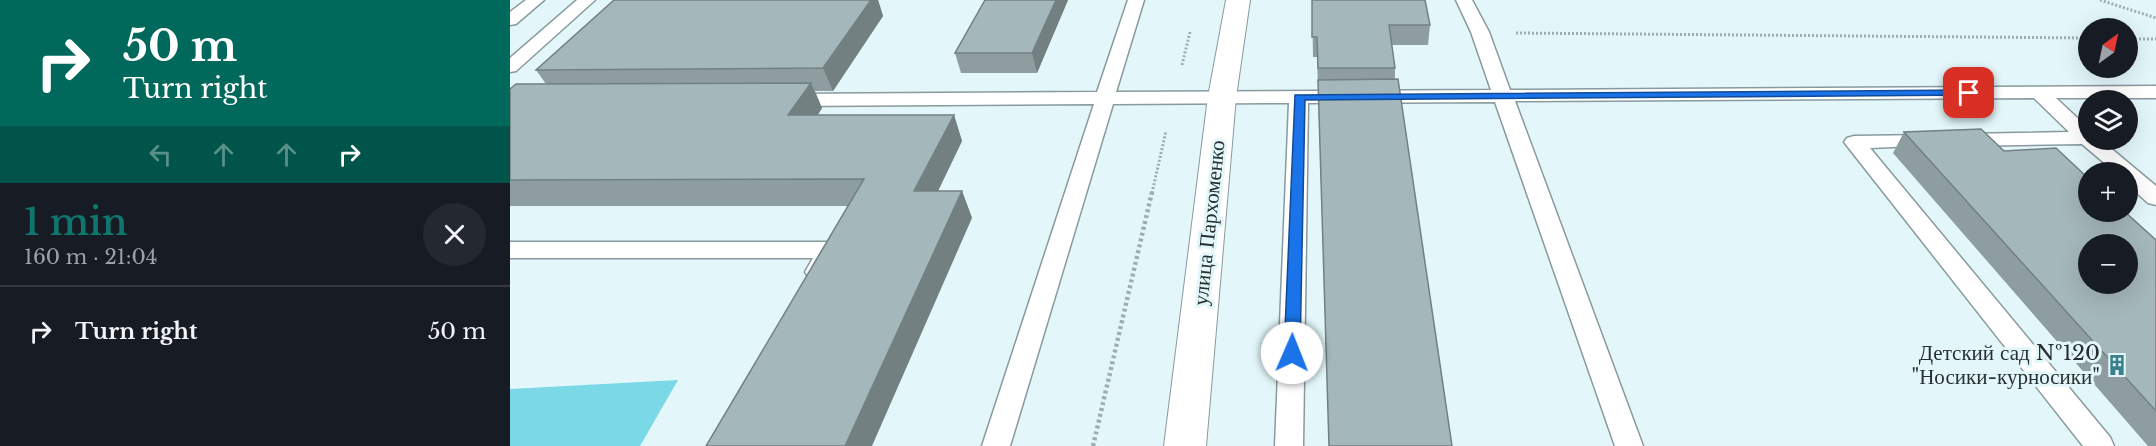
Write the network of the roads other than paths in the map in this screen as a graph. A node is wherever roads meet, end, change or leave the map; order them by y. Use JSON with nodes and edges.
{"nodes":[{"id":1,"x":536,"y":0,"type":"edge"},
{"id":2,"x":587,"y":0,"type":"edge"},
{"id":3,"x":1136,"y":0,"type":"edge"},
{"id":4,"x":1238,"y":0,"type":"edge"},
{"id":5,"x":1464,"y":0,"type":"edge"},
{"id":6,"x":510,"y":20,"type":"edge"},
{"id":7,"x":510,"y":67,"type":"edge"},
{"id":8,"x":2156,"y":92,"type":"edge"},
{"id":9,"x":2039,"y":93,"type":"junction"},
{"id":10,"x":1502,"y":96,"type":"junction"},
{"id":11,"x":1222,"y":97,"type":"junction"},
{"id":12,"x":1299,"y":97,"type":"junction"},
{"id":13,"x":1104,"y":98,"type":"junction"},
{"id":14,"x":772,"y":100,"type":"edge"},
{"id":15,"x":2078,"y":130,"type":"edge"},
{"id":16,"x":2078,"y":139,"type":"edge"},
{"id":17,"x":2101,"y":150,"type":"edge"},
{"id":18,"x":2114,"y":162,"type":"edge"},
{"id":19,"x":2138,"y":182,"type":"edge"},
{"id":20,"x":2156,"y":198,"type":"edge"},
{"id":21,"x":510,"y":250,"type":"edge"},
{"id":22,"x":806,"y":291,"type":"edge"},
{"id":23,"x":996,"y":446,"type":"edge"},
{"id":24,"x":1185,"y":446,"type":"edge"},
{"id":25,"x":1289,"y":446,"type":"edge"},
{"id":26,"x":1629,"y":446,"type":"edge"},
{"id":27,"x":2100,"y":446,"type":"edge"}],
"edges":[{"from":1,"to":6,"type":"lane"},
{"from":2,"to":7,"type":"lane"},
{"from":3,"to":13,"type":"lane"},
{"from":4,"to":11,"type":"street","name":"улица Пархоменко"},
{"from":5,"to":10,"type":"lane"},
{"from":8,"to":9,"type":"lane"},
{"from":9,"to":10,"type":"lane"},
{"from":9,"to":15,"type":"lane"},
{"from":10,"to":12,"type":"lane"},
{"from":10,"to":26,"type":"lane"},
{"from":11,"to":12,"type":"lane"},
{"from":11,"to":13,"type":"lane"},
{"from":11,"to":24,"type":"street","name":"улица Пархоменко"},
{"from":12,"to":25,"type":"lane"},
{"from":13,"to":14,"type":"lane"},
{"from":13,"to":23,"type":"lane"},
{"from":16,"to":27,"type":"lane"},
{"from":17,"to":18,"type":"lane"},
{"from":19,"to":20,"type":"lane"},
{"from":21,"to":22,"type":"lane"}]}
